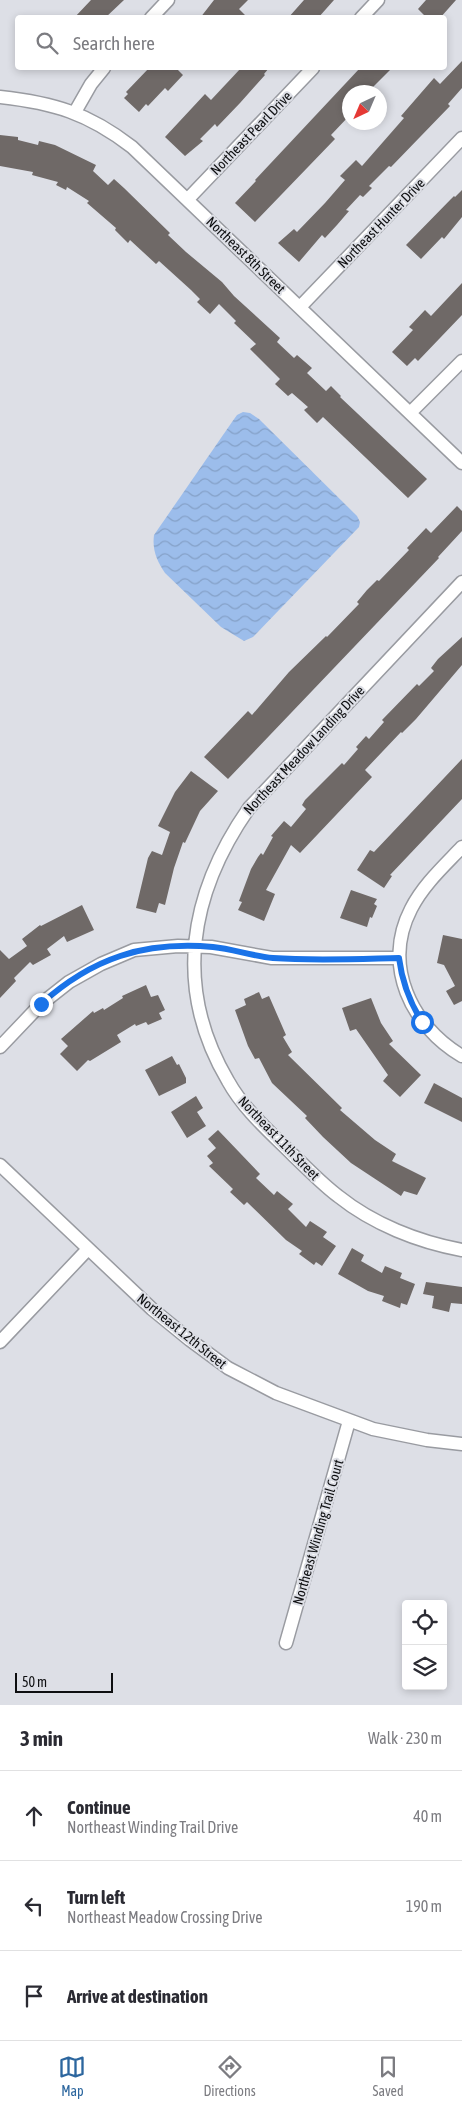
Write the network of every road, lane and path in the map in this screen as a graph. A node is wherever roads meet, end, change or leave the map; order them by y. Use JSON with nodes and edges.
{"nodes":[{"id":1,"x":168,"y":0,"type":"edge"},
{"id":2,"x":378,"y":0,"type":"edge"},
{"id":3,"x":154,"y":15,"type":"edge"},
{"id":4,"x":364,"y":15,"type":"edge"},
{"id":5,"x":102,"y":70,"type":"edge"},
{"id":6,"x":312,"y":70,"type":"edge"},
{"id":7,"x":0,"y":97,"type":"edge"},
{"id":8,"x":75,"y":112,"type":"junction"},
{"id":9,"x":462,"y":138,"type":"edge"},
{"id":10,"x":188,"y":199,"type":"junction"},
{"id":11,"x":300,"y":307,"type":"junction"},
{"id":12,"x":462,"y":361,"type":"edge"},
{"id":13,"x":410,"y":413,"type":"junction"},
{"id":14,"x":462,"y":463,"type":"edge"},
{"id":15,"x":462,"y":582,"type":"edge"},
{"id":16,"x":462,"y":847,"type":"edge"},
{"id":17,"x":194,"y":946,"type":"junction"},
{"id":18,"x":399,"y":958,"type":"junction"},
{"id":19,"x":0,"y":1047,"type":"edge"},
{"id":20,"x":462,"y":1056,"type":"edge"},
{"id":21,"x":0,"y":1165,"type":"edge"},
{"id":22,"x":88,"y":1249,"type":"junction"},
{"id":23,"x":462,"y":1250,"type":"edge"},
{"id":24,"x":0,"y":1342,"type":"edge"},
{"id":25,"x":349,"y":1420,"type":"junction"},
{"id":26,"x":462,"y":1444,"type":"edge"},
{"id":27,"x":286,"y":1643,"type":"dead end"}],
"edges":[{"from":1,"to":3,"type":"street"},
{"from":2,"to":4,"type":"street"},
{"from":5,"to":8,"type":"street"},
{"from":6,"to":10,"type":"street","name":"Northeast Pearl Drive"},
{"from":7,"to":8,"type":"street","name":"Northeast 8th Street"},
{"from":8,"to":10,"type":"street","name":"Northeast 8th Street"},
{"from":9,"to":11,"type":"street","name":"Northeast Hunter Drive"},
{"from":10,"to":11,"type":"street","name":"Northeast 8th Street"},
{"from":11,"to":13,"type":"street","name":"Northeast 8th Street"},
{"from":12,"to":13,"type":"street"},
{"from":13,"to":14,"type":"street","name":"Northeast 8th Street"},
{"from":15,"to":17,"type":"street","name":"Northeast Meadow Landing Drive"},
{"from":16,"to":18,"type":"street"},
{"from":17,"to":18,"type":"street"},
{"from":17,"to":19,"type":"street"},
{"from":17,"to":23,"type":"street","name":"Northeast 11th Street"},
{"from":18,"to":20,"type":"street"},
{"from":21,"to":22,"type":"street","name":"Northeast 12th Street"},
{"from":22,"to":24,"type":"street"},
{"from":22,"to":25,"type":"street","name":"Northeast 12th Street"},
{"from":25,"to":26,"type":"street","name":"Northeast 12th Street"},
{"from":25,"to":27,"type":"street","name":"Northeast Winding Trail Court"}]}
